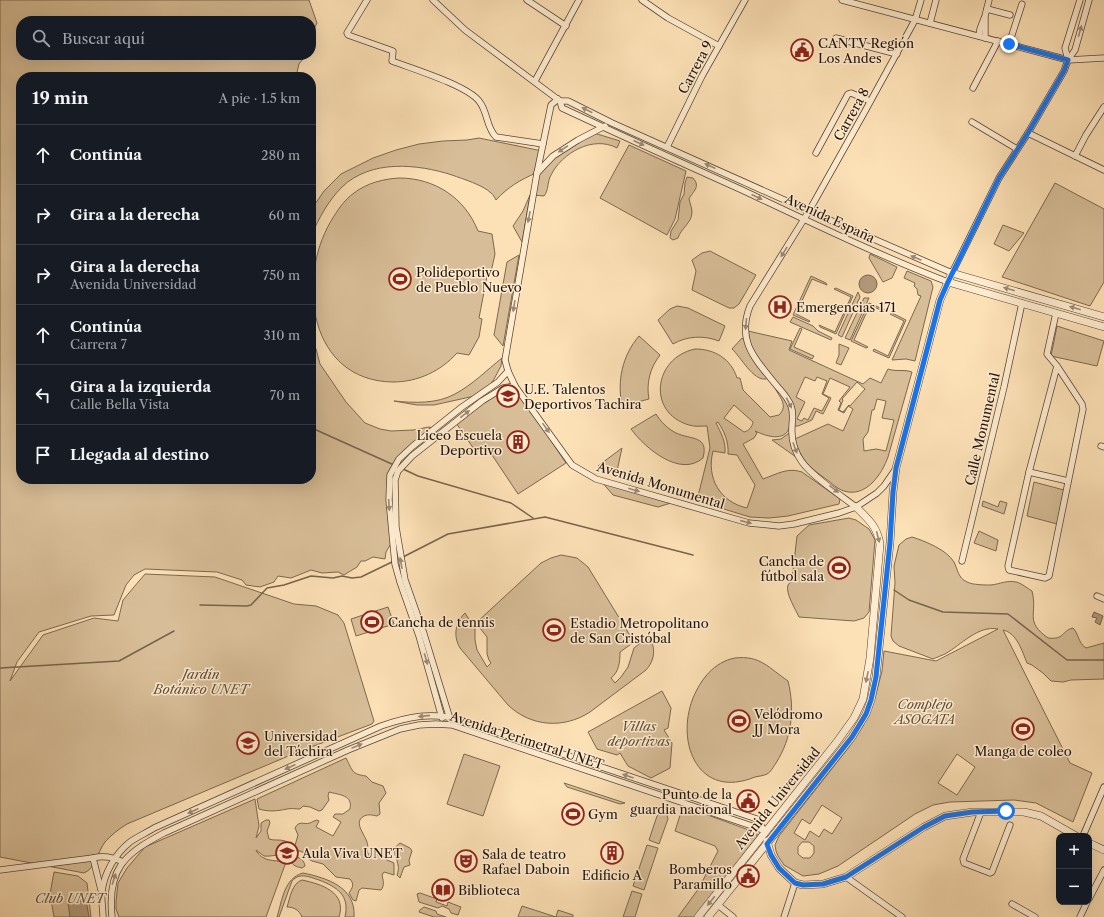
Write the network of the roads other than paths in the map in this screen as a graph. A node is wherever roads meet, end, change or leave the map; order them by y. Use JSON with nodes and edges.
{"nodes":[{"id":1,"x":367,"y":0,"type":"edge"},
{"id":2,"x":433,"y":0,"type":"edge"},
{"id":3,"x":527,"y":0,"type":"edge"},
{"id":4,"x":579,"y":0,"type":"edge"},
{"id":5,"x":642,"y":0,"type":"edge"},
{"id":6,"x":745,"y":0,"type":"edge"},
{"id":7,"x":842,"y":0,"type":"edge"},
{"id":8,"x":920,"y":0,"type":"edge"},
{"id":9,"x":936,"y":0,"type":"edge"},
{"id":10,"x":989,"y":0,"type":"edge"},
{"id":11,"x":1080,"y":0,"type":"edge"},
{"id":12,"x":1089,"y":0,"type":"edge"},
{"id":13,"x":1022,"y":4,"type":"dead end"},
{"id":14,"x":987,"y":9,"type":"junction"},
{"id":15,"x":1010,"y":15,"type":"dead end"},
{"id":16,"x":985,"y":16,"type":"junction"},
{"id":17,"x":915,"y":20,"type":"junction"},
{"id":18,"x":930,"y":24,"type":"junction"},
{"id":19,"x":566,"y":26,"type":"junction"},
{"id":20,"x":979,"y":36,"type":"junction"},
{"id":21,"x":836,"y":38,"type":"dead end"},
{"id":22,"x":985,"y":38,"type":"junction"},
{"id":23,"x":998,"y":41,"type":"junction"},
{"id":24,"x":1009,"y":44,"type":"junction"},
{"id":25,"x":719,"y":46,"type":"junction"},
{"id":26,"x":897,"y":54,"type":"junction"},
{"id":27,"x":1104,"y":58,"type":"edge"},
{"id":28,"x":1068,"y":60,"type":"junction"},
{"id":29,"x":535,"y":81,"type":"junction"},
{"id":30,"x":974,"y":88,"type":"dead end"},
{"id":31,"x":559,"y":100,"type":"junction"},
{"id":32,"x":870,"y":101,"type":"junction"},
{"id":33,"x":1104,"y":107,"type":"edge"},
{"id":34,"x":972,"y":122,"type":"dead end"},
{"id":35,"x":612,"y":123,"type":"junction"},
{"id":36,"x":603,"y":127,"type":"junction"},
{"id":37,"x":1028,"y":133,"type":"junction"},
{"id":38,"x":543,"y":144,"type":"junction"},
{"id":39,"x":667,"y":146,"type":"junction"},
{"id":40,"x":1017,"y":149,"type":"junction"},
{"id":41,"x":816,"y":153,"type":"dead end"},
{"id":42,"x":1075,"y":156,"type":"junction"},
{"id":43,"x":1104,"y":170,"type":"edge"},
{"id":44,"x":537,"y":173,"type":"junction"},
{"id":45,"x":809,"y":211,"type":"junction"},
{"id":46,"x":804,"y":219,"type":"junction"},
{"id":47,"x":952,"y":273,"type":"junction"},
{"id":48,"x":948,"y":282,"type":"junction"},
{"id":49,"x":1022,"y":303,"type":"junction"},
{"id":50,"x":1056,"y":313,"type":"junction"},
{"id":51,"x":1104,"y":317,"type":"edge"},
{"id":52,"x":1104,"y":327,"type":"edge"},
{"id":53,"x":1057,"y":366,"type":"junction"},
{"id":54,"x":508,"y":371,"type":"junction"},
{"id":55,"x":515,"y":386,"type":"junction"},
{"id":56,"x":451,"y":416,"type":"junction"},
{"id":57,"x":455,"y":422,"type":"junction"},
{"id":58,"x":400,"y":464,"type":"junction"},
{"id":59,"x":896,"y":468,"type":"junction"},
{"id":60,"x":395,"y":470,"type":"junction"},
{"id":61,"x":1029,"y":472,"type":"junction"},
{"id":62,"x":1068,"y":481,"type":"junction"},
{"id":63,"x":856,"y":507,"type":"junction"},
{"id":64,"x":962,"y":561,"type":"dead end"},
{"id":65,"x":402,"y":581,"type":"junction"},
{"id":66,"x":1096,"y":596,"type":"dead end"},
{"id":67,"x":1104,"y":599,"type":"edge"},
{"id":68,"x":442,"y":715,"type":"junction"},
{"id":69,"x":450,"y":717,"type":"junction"},
{"id":70,"x":444,"y":724,"type":"junction"},
{"id":71,"x":452,"y":725,"type":"junction"},
{"id":72,"x":1104,"y":787,"type":"edge"},
{"id":73,"x":666,"y":789,"type":"junction"},
{"id":74,"x":676,"y":793,"type":"junction"},
{"id":75,"x":663,"y":796,"type":"junction"},
{"id":76,"x":674,"y":800,"type":"junction"},
{"id":77,"x":980,"y":812,"type":"junction"},
{"id":78,"x":1010,"y":825,"type":"dead end"},
{"id":79,"x":765,"y":832,"type":"junction"},
{"id":80,"x":1071,"y":833,"type":"edge"},
{"id":81,"x":1084,"y":833,"type":"edge"},
{"id":82,"x":767,"y":844,"type":"junction"},
{"id":83,"x":1092,"y":844,"type":"edge"},
{"id":84,"x":1104,"y":850,"type":"edge"},
{"id":85,"x":93,"y":858,"type":"junction"},
{"id":86,"x":115,"y":858,"type":"junction"},
{"id":87,"x":123,"y":862,"type":"junction"},
{"id":88,"x":0,"y":870,"type":"edge"},
{"id":89,"x":1104,"y":870,"type":"edge"},
{"id":90,"x":846,"y":877,"type":"junction"},
{"id":91,"x":795,"y":883,"type":"junction"},
{"id":92,"x":1092,"y":893,"type":"edge"},
{"id":93,"x":102,"y":894,"type":"junction"},
{"id":94,"x":1012,"y":904,"type":"dead end"},
{"id":95,"x":718,"y":905,"type":"junction"},
{"id":96,"x":1086,"y":905,"type":"edge"},
{"id":97,"x":103,"y":917,"type":"edge"},
{"id":98,"x":112,"y":917,"type":"edge"},
{"id":99,"x":698,"y":917,"type":"edge"},
{"id":100,"x":708,"y":917,"type":"edge"},
{"id":101,"x":733,"y":917,"type":"edge"},
{"id":102,"x":784,"y":917,"type":"edge"},
{"id":103,"x":902,"y":917,"type":"edge"},
{"id":104,"x":1035,"y":917,"type":"edge"},
{"id":105,"x":1080,"y":917,"type":"edge"}],
"edges":[{"from":1,"to":38,"type":"street"},
{"from":2,"to":29,"type":"street"},
{"from":3,"to":19,"type":"street"},
{"from":4,"to":19,"type":"street"},
{"from":5,"to":25,"type":"street"},
{"from":6,"to":25,"type":"street","name":"Carrera 9"},
{"from":7,"to":17,"type":"street"},
{"from":8,"to":17,"type":"street","name":"Carrera 8"},
{"from":9,"to":18,"type":"street"},
{"from":10,"to":14,"type":"street"},
{"from":11,"to":28,"type":"street"},
{"from":28,"to":12,"type":"street","one_way":true},
{"from":13,"to":24,"type":"street"},
{"from":14,"to":15,"type":"street"},
{"from":14,"to":16,"type":"street"},
{"from":16,"to":20,"type":"street"},
{"from":16,"to":22,"type":"street"},
{"from":17,"to":18,"type":"street"},
{"from":17,"to":26,"type":"street","name":"Carrera 8"},
{"from":18,"to":20,"type":"street"},
{"from":19,"to":29,"type":"street"},
{"from":20,"to":22,"type":"street"},
{"from":21,"to":26,"type":"street"},
{"from":22,"to":23,"type":"street"},
{"from":23,"to":24,"type":"street"},
{"from":23,"to":30,"type":"street"},
{"from":24,"to":28,"type":"street"},
{"from":25,"to":39,"type":"street","name":"Carrera 9"},
{"from":26,"to":32,"type":"street","name":"Carrera 8"},
{"from":27,"to":28,"type":"street"},
{"from":28,"to":37,"type":"street"},
{"from":29,"to":31,"type":"street"},
{"from":35,"to":31,"type":"street","name":"Avenida España","one_way":true},
{"from":31,"to":36,"type":"street","name":"Avenida España"},
{"from":31,"to":38,"type":"street","name":"Avenida Monumental"},
{"from":32,"to":41,"type":"street"},
{"from":32,"to":45,"type":"street","name":"Carrera 8"},
{"from":33,"to":42,"type":"street"},
{"from":34,"to":40,"type":"street"},
{"from":35,"to":36,"type":"street"},
{"from":35,"to":39,"type":"street","name":"Avenida España"},
{"from":36,"to":44,"type":"street","one_way":true},
{"from":36,"to":46,"type":"street","name":"Avenida España","one_way":true},
{"from":37,"to":40,"type":"street"},
{"from":37,"to":42,"type":"street"},
{"from":38,"to":44,"type":"street","name":"Avenida Monumental"},
{"from":45,"to":39,"type":"street","name":"Avenida España","one_way":true},
{"from":40,"to":47,"type":"street"},
{"from":42,"to":43,"type":"street"},
{"from":44,"to":54,"type":"street","name":"Avenida Monumental","one_way":true},
{"from":45,"to":46,"type":"street","name":"Carrera 8"},
{"from":47,"to":45,"type":"street","name":"Avenida España","one_way":true},
{"from":46,"to":48,"type":"street","name":"Avenida España"},
{"from":46,"to":63,"type":"street","name":"Carrera 8","one_way":true},
{"from":47,"to":48,"type":"street","name":"Avenida Universidad"},
{"from":51,"to":47,"type":"street","name":"Avenida España","one_way":true},
{"from":48,"to":49,"type":"street","name":"Avenida España"},
{"from":48,"to":59,"type":"street","name":"Avenida Universidad"},
{"from":49,"to":50,"type":"street","name":"Avenida España"},
{"from":49,"to":64,"type":"street","name":"Calle Monumental"},
{"from":50,"to":52,"type":"street","name":"Avenida España"},
{"from":50,"to":53,"type":"street"},
{"from":53,"to":61,"type":"street"},
{"from":53,"to":62,"type":"street"},
{"from":54,"to":55,"type":"street","name":"Avenida Monumental"},
{"from":54,"to":56,"type":"street"},
{"from":57,"to":55,"type":"street","one_way":true},
{"from":55,"to":63,"type":"street","name":"Avenida Monumental","one_way":true},
{"from":56,"to":57,"type":"street"},
{"from":56,"to":58,"type":"street"},
{"from":57,"to":58,"type":"street"},
{"from":58,"to":60,"type":"street"},
{"from":59,"to":63,"type":"street","name":"Avenida Monumental"},
{"from":59,"to":82,"type":"street","name":"Avenida Universidad"},
{"from":65,"to":60,"type":"street","one_way":true},
{"from":60,"to":65,"type":"street","one_way":true},
{"from":61,"to":62,"type":"street"},
{"from":61,"to":62,"type":"street"},
{"from":63,"to":79,"type":"street","name":"Avenida Universidad","one_way":true},
{"from":65,"to":68,"type":"street","one_way":true},
{"from":65,"to":69,"type":"street"},
{"from":66,"to":67,"type":"street"},
{"from":68,"to":69,"type":"street"},
{"from":68,"to":70,"type":"street"},
{"from":68,"to":86,"type":"street","one_way":true},
{"from":69,"to":71,"type":"street"},
{"from":73,"to":69,"type":"street","one_way":true},
{"from":70,"to":71,"type":"street","name":"Avenida Perimetral UNET"},
{"from":87,"to":70,"type":"street","name":"Avenida Perimetral UNET","one_way":true},
{"from":71,"to":75,"type":"street","name":"Avenida Perimetral UNET"},
{"from":72,"to":81,"type":"street"},
{"from":73,"to":74,"type":"street"},
{"from":73,"to":75,"type":"street"},
{"from":74,"to":76,"type":"street"},
{"from":74,"to":79,"type":"street"},
{"from":75,"to":76,"type":"street","name":"Avenida Perimetral UNET"},
{"from":76,"to":79,"type":"street","name":"Avenida Perimetral UNET"},
{"from":77,"to":78,"type":"street"},
{"from":77,"to":80,"type":"street"},
{"from":77,"to":90,"type":"street"},
{"from":79,"to":82,"type":"street"},
{"from":79,"to":99,"type":"street","name":"Avenida Universidad","one_way":true},
{"from":82,"to":91,"type":"street"},
{"from":82,"to":95,"type":"street","name":"Avenida Universidad"},
{"from":83,"to":84,"type":"street"},
{"from":85,"to":86,"type":"street"},
{"from":85,"to":88,"type":"street"},
{"from":85,"to":93,"type":"street"},
{"from":86,"to":87,"type":"street"},
{"from":86,"to":93,"type":"street"},
{"from":98,"to":87,"type":"street","name":"Avenida Perimetral UNET","one_way":true},
{"from":89,"to":92,"type":"street"},
{"from":90,"to":91,"type":"street"},
{"from":90,"to":103,"type":"street"},
{"from":91,"to":102,"type":"street"},
{"from":93,"to":97,"type":"street"},
{"from":94,"to":104,"type":"street"},
{"from":95,"to":100,"type":"street","name":"Avenida Universidad"},
{"from":95,"to":101,"type":"street"},
{"from":96,"to":105,"type":"street"}]}
